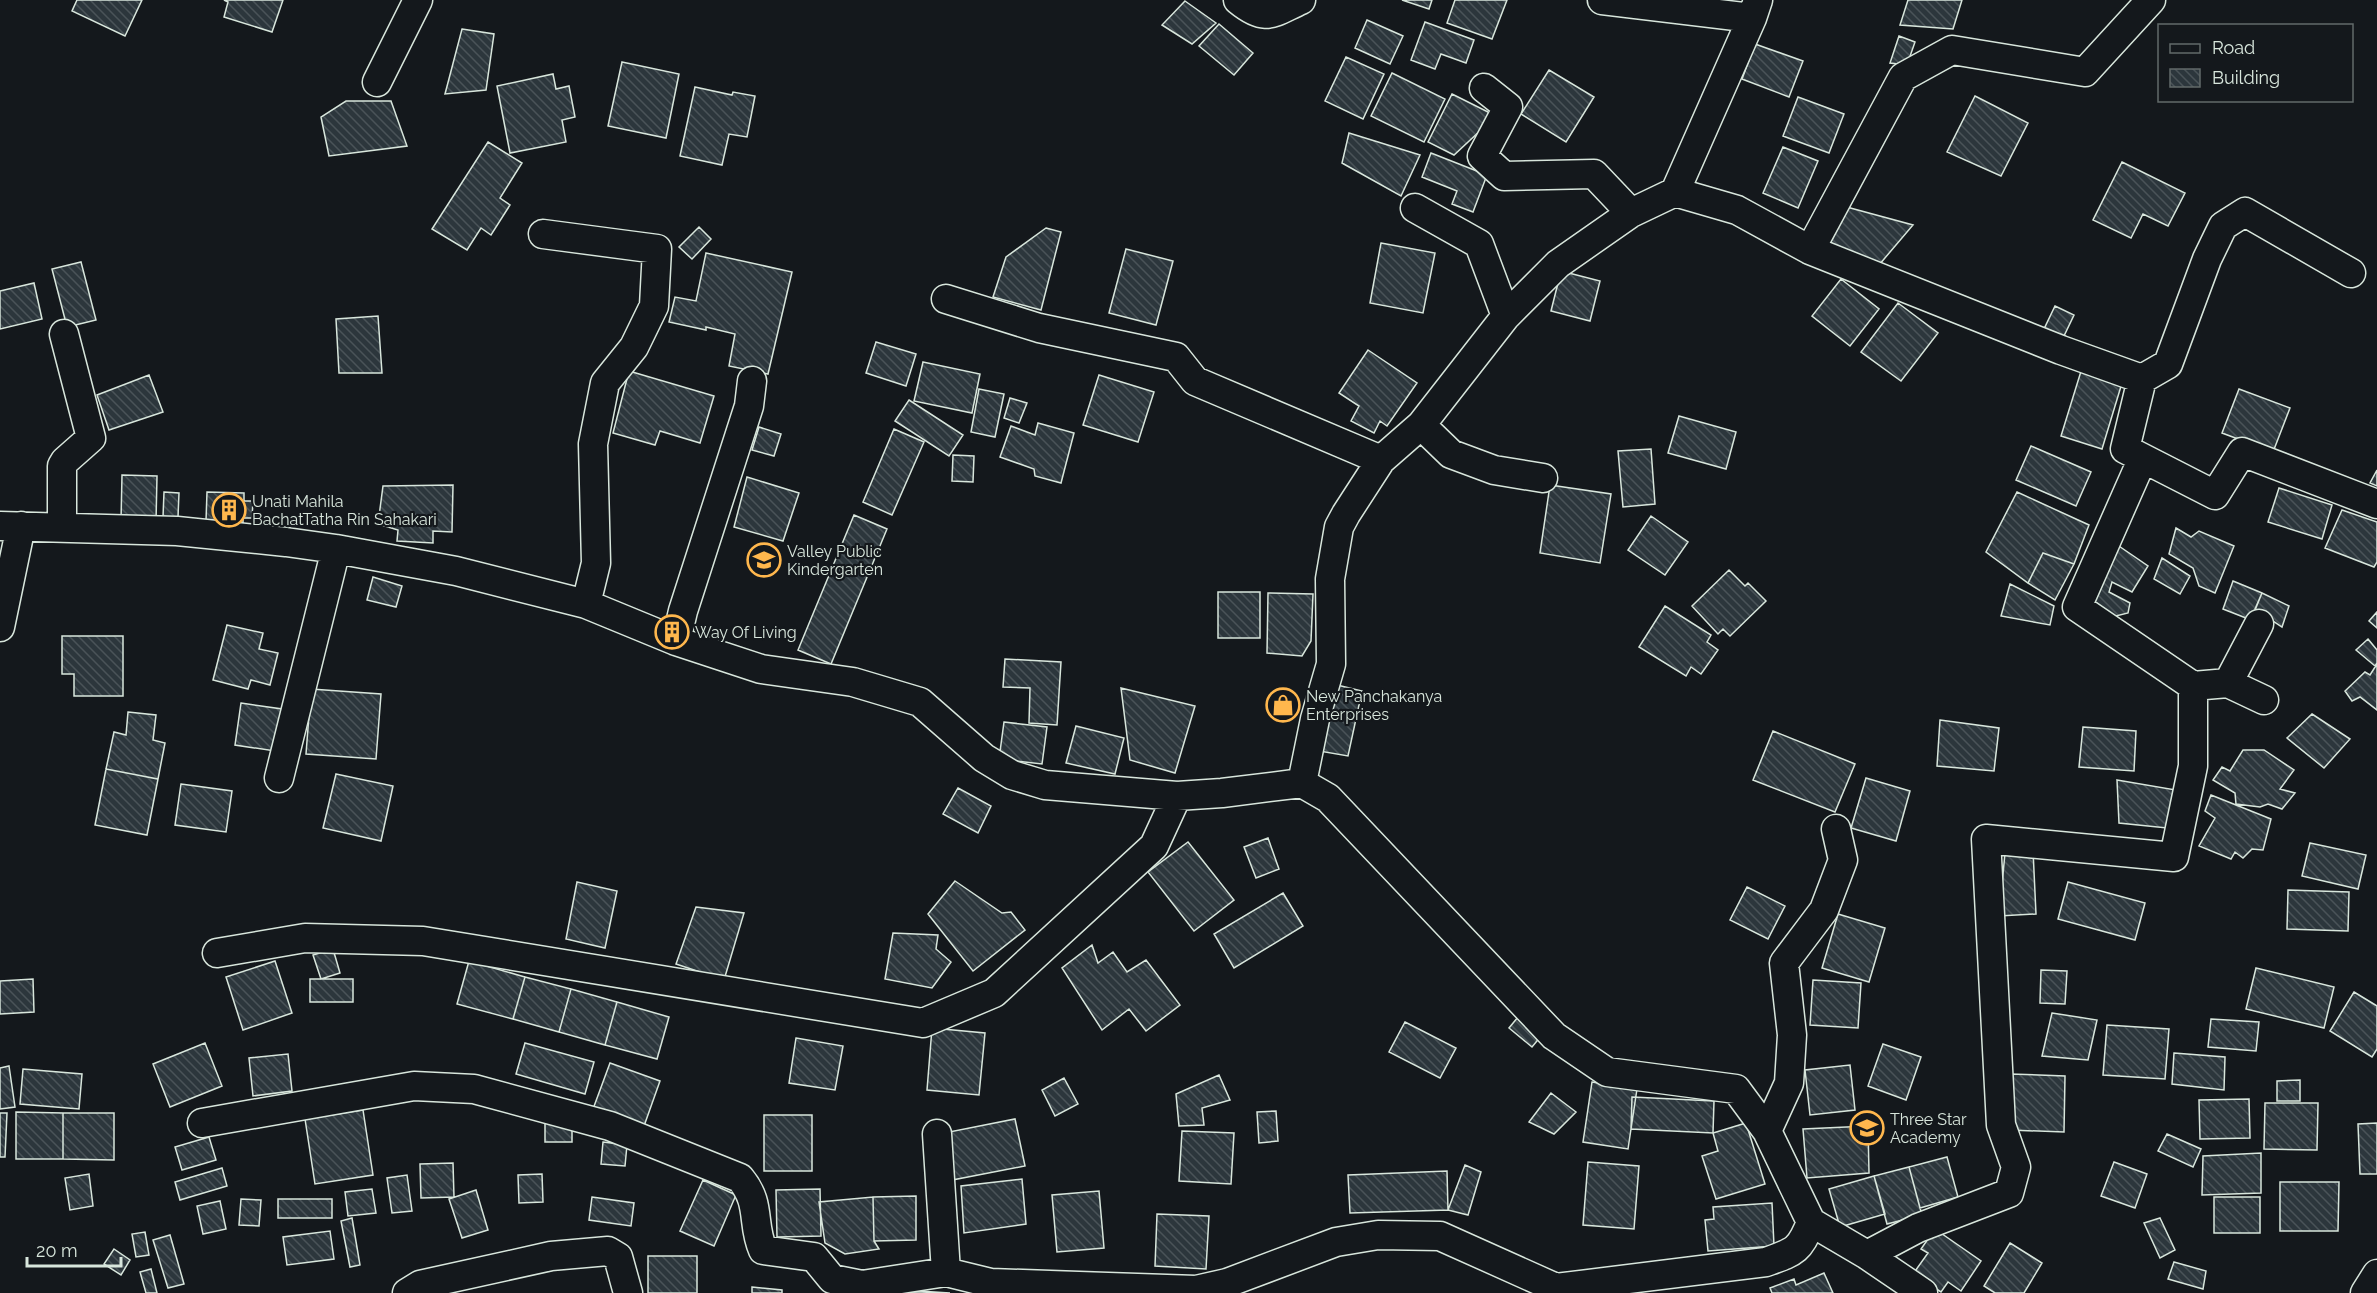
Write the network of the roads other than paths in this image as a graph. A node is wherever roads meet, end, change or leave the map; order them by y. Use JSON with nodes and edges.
{"nodes":[{"id":1,"x":418,"y":0,"type":"edge"},
{"id":2,"x":1238,"y":0,"type":"edge"},
{"id":3,"x":1301,"y":0,"type":"edge"},
{"id":4,"x":1602,"y":0,"type":"edge"},
{"id":5,"x":2151,"y":0,"type":"edge"},
{"id":6,"x":1755,"y":9,"type":"edge"},
{"id":7,"x":377,"y":82,"type":"dead end"},
{"id":8,"x":1484,"y":88,"type":"dead end"},
{"id":9,"x":1675,"y":192,"type":"junction"},
{"id":10,"x":1415,"y":208,"type":"dead end"},
{"id":11,"x":1631,"y":213,"type":"junction"},
{"id":12,"x":543,"y":234,"type":"dead end"},
{"id":13,"x":1810,"y":250,"type":"junction"},
{"id":14,"x":2351,"y":273,"type":"dead end"},
{"id":15,"x":946,"y":299,"type":"dead end"},
{"id":16,"x":1506,"y":316,"type":"junction"},
{"id":17,"x":64,"y":334,"type":"dead end"},
{"id":18,"x":2142,"y":379,"type":"junction"},
{"id":19,"x":752,"y":381,"type":"dead end"},
{"id":20,"x":1421,"y":425,"type":"junction"},
{"id":21,"x":1381,"y":460,"type":"junction"},
{"id":22,"x":2142,"y":460,"type":"junction"},
{"id":23,"x":1543,"y":478,"type":"dead end"},
{"id":24,"x":2377,"y":504,"type":"edge"},
{"id":25,"x":10,"y":526,"type":"edge"},
{"id":26,"x":62,"y":526,"type":"junction"},
{"id":27,"x":336,"y":549,"type":"junction"},
{"id":28,"x":586,"y":604,"type":"junction"},
{"id":29,"x":2259,"y":624,"type":"dead end"},
{"id":30,"x":0,"y":627,"type":"edge"},
{"id":31,"x":676,"y":641,"type":"junction"},
{"id":32,"x":2228,"y":683,"type":"junction"},
{"id":33,"x":2193,"y":686,"type":"junction"},
{"id":34,"x":2264,"y":700,"type":"dead end"},
{"id":35,"x":279,"y":778,"type":"dead end"},
{"id":36,"x":1302,"y":783,"type":"junction"},
{"id":37,"x":1177,"y":796,"type":"junction"},
{"id":38,"x":1836,"y":829,"type":"dead end"},
{"id":39,"x":217,"y":953,"type":"dead end"},
{"id":40,"x":202,"y":1123,"type":"dead end"},
{"id":41,"x":1767,"y":1131,"type":"junction"},
{"id":42,"x":937,"y":1134,"type":"dead end"},
{"id":43,"x":1811,"y":1222,"type":"junction"},
{"id":44,"x":1867,"y":1255,"type":"junction"},
{"id":45,"x":946,"y":1272,"type":"junction"},
{"id":46,"x":2377,"y":1274,"type":"edge"},
{"id":47,"x":990,"y":1288,"type":"edge"},
{"id":48,"x":407,"y":1293,"type":"edge"},
{"id":49,"x":628,"y":1293,"type":"edge"},
{"id":50,"x":1923,"y":1293,"type":"edge"},
{"id":51,"x":2365,"y":1293,"type":"edge"}],
"edges":[{"from":1,"to":7,"type":"street"},
{"from":2,"to":3,"type":"street"},
{"from":4,"to":6,"type":"street"},
{"from":5,"to":13,"type":"street"},
{"from":6,"to":9,"type":"street"},
{"from":8,"to":11,"type":"street"},
{"from":9,"to":11,"type":"street"},
{"from":9,"to":13,"type":"street"},
{"from":10,"to":16,"type":"street"},
{"from":11,"to":16,"type":"street"},
{"from":12,"to":28,"type":"street"},
{"from":13,"to":18,"type":"street"},
{"from":14,"to":18,"type":"street"},
{"from":15,"to":21,"type":"street"},
{"from":16,"to":20,"type":"street"},
{"from":17,"to":26,"type":"street"},
{"from":18,"to":22,"type":"street"},
{"from":19,"to":31,"type":"street"},
{"from":20,"to":21,"type":"street"},
{"from":20,"to":23,"type":"street"},
{"from":21,"to":36,"type":"street"},
{"from":22,"to":24,"type":"street"},
{"from":22,"to":33,"type":"street"},
{"from":25,"to":26,"type":"street"},
{"from":25,"to":30,"type":"street"},
{"from":26,"to":27,"type":"street"},
{"from":27,"to":28,"type":"street"},
{"from":27,"to":35,"type":"street"},
{"from":28,"to":31,"type":"street"},
{"from":29,"to":32,"type":"street"},
{"from":31,"to":37,"type":"street"},
{"from":32,"to":33,"type":"street"},
{"from":32,"to":34,"type":"street"},
{"from":33,"to":44,"type":"street"},
{"from":36,"to":37,"type":"street"},
{"from":36,"to":41,"type":"street"},
{"from":37,"to":39,"type":"street"},
{"from":38,"to":41,"type":"street"},
{"from":40,"to":45,"type":"street"},
{"from":41,"to":43,"type":"street"},
{"from":42,"to":45,"type":"street"},
{"from":43,"to":44,"type":"street"},
{"from":43,"to":47,"type":"street"},
{"from":44,"to":50,"type":"street"},
{"from":45,"to":47,"type":"street"},
{"from":46,"to":51,"type":"street"},
{"from":48,"to":49,"type":"street"}]}
